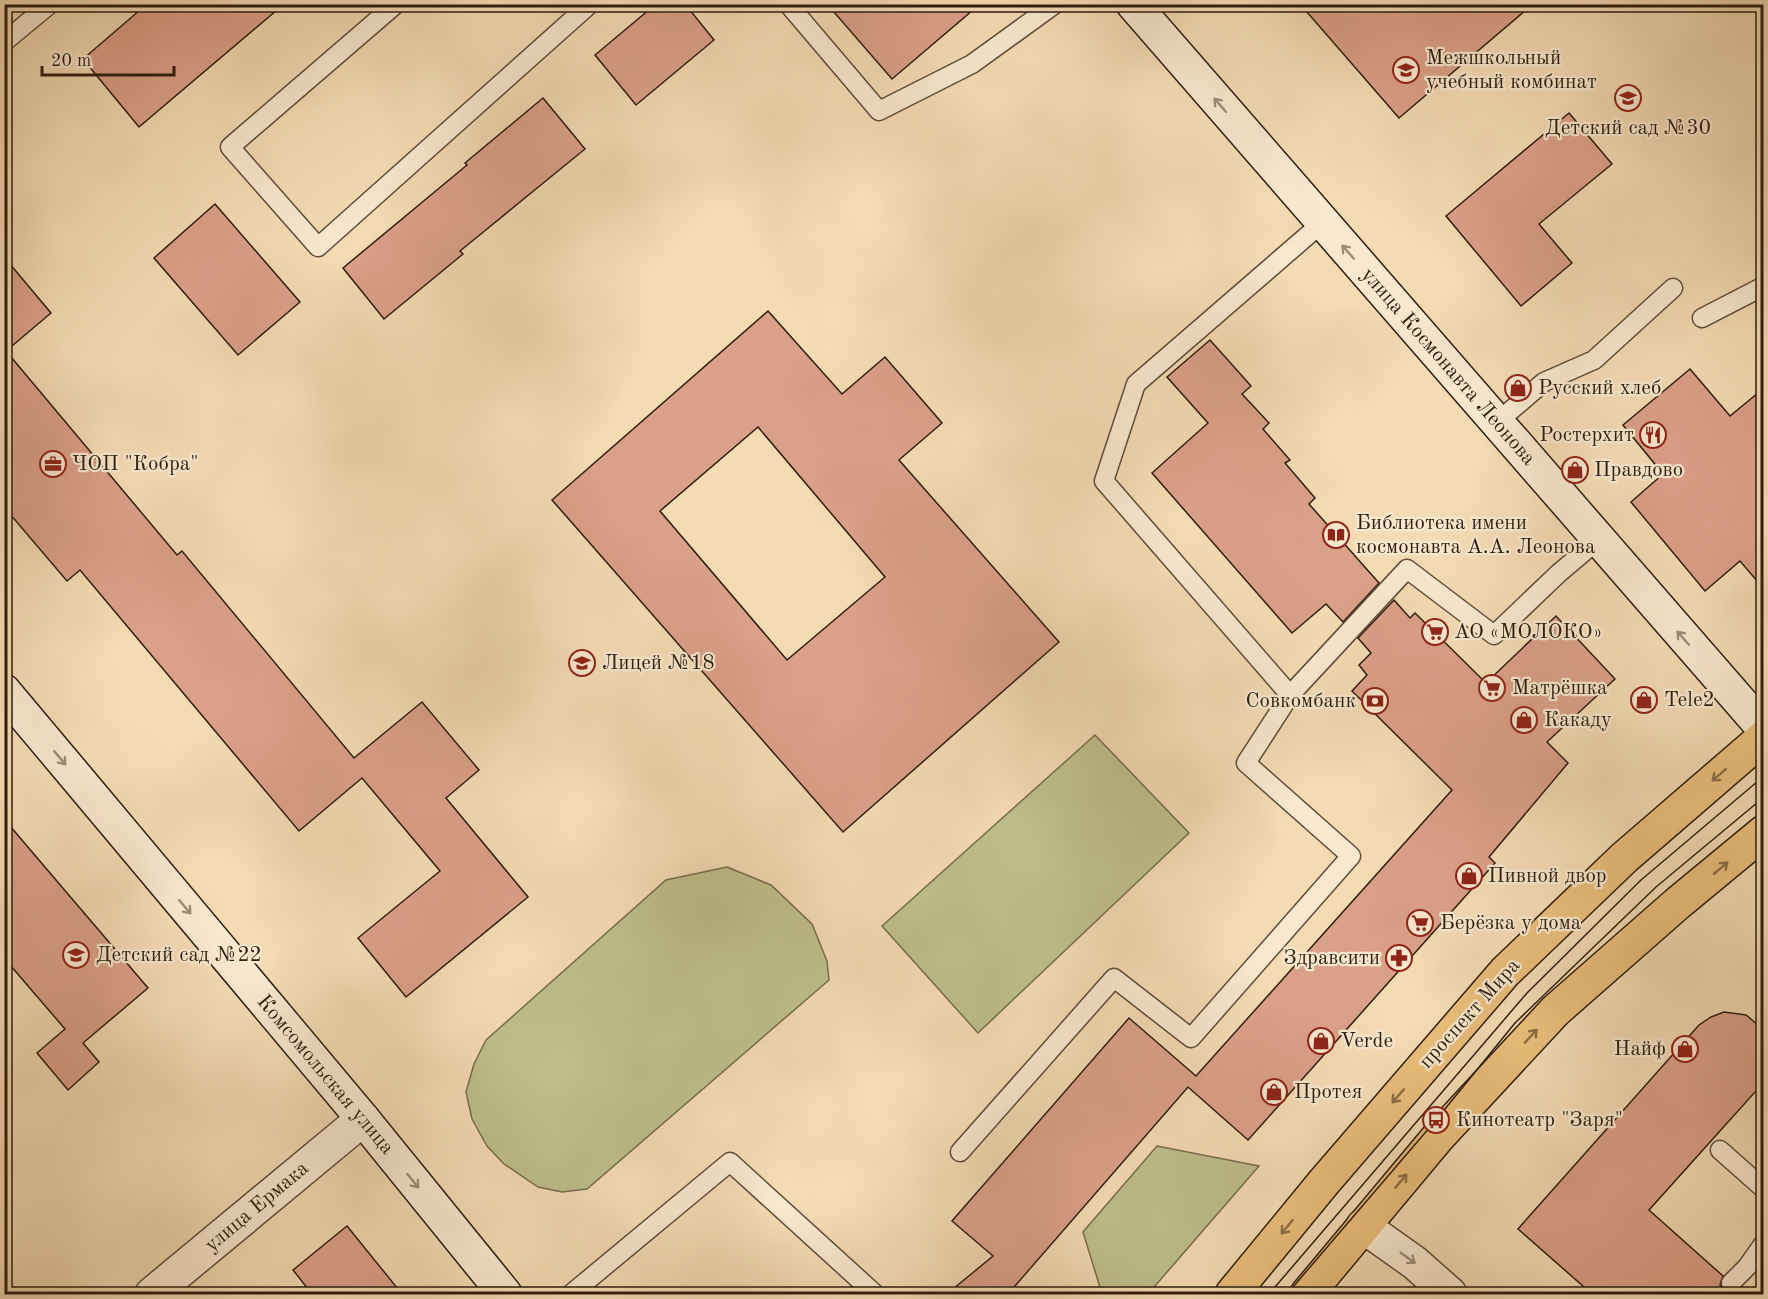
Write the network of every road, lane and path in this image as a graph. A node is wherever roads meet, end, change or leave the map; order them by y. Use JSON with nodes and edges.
{"nodes":[{"id":1,"x":50,"y":4,"type":"edge"},
{"id":2,"x":396,"y":4,"type":"edge"},
{"id":3,"x":590,"y":4,"type":"edge"},
{"id":4,"x":788,"y":4,"type":"edge"},
{"id":5,"x":1055,"y":4,"type":"edge"},
{"id":6,"x":1133,"y":4,"type":"edge"},
{"id":7,"x":4,"y":42,"type":"edge"},
{"id":8,"x":1322,"y":223,"type":"junction"},
{"id":9,"x":1764,"y":286,"type":"edge"},
{"id":10,"x":1673,"y":288,"type":"dead end"},
{"id":11,"x":1702,"y":318,"type":"dead end"},
{"id":12,"x":1496,"y":423,"type":"junction"},
{"id":13,"x":1598,"y":540,"type":"junction"},
{"id":14,"x":4,"y":691,"type":"edge"},
{"id":15,"x":1290,"y":695,"type":"junction"},
{"id":16,"x":1764,"y":729,"type":"edge"},
{"id":17,"x":1764,"y":737,"type":"edge"},
{"id":18,"x":1764,"y":832,"type":"edge"},
{"id":19,"x":363,"y":1119,"type":"junction"},
{"id":20,"x":1720,"y":1150,"type":"dead end"},
{"id":21,"x":960,"y":1152,"type":"dead end"},
{"id":22,"x":1764,"y":1189,"type":"edge"},
{"id":23,"x":1364,"y":1226,"type":"junction"},
{"id":24,"x":1764,"y":1243,"type":"edge"},
{"id":25,"x":1731,"y":1283,"type":"dead end"},
{"id":26,"x":152,"y":1294,"type":"edge"},
{"id":27,"x":505,"y":1294,"type":"edge"},
{"id":28,"x":571,"y":1294,"type":"edge"},
{"id":29,"x":875,"y":1294,"type":"edge"},
{"id":30,"x":1232,"y":1294,"type":"edge"},
{"id":31,"x":1307,"y":1294,"type":"edge"},
{"id":32,"x":1450,"y":1294,"type":"edge"}],
"edges":[{"from":1,"to":7,"type":"lane"},
{"from":2,"to":3,"type":"lane"},
{"from":4,"to":5,"type":"lane"},
{"from":8,"to":6,"type":"main road","name":"улица Космонавта Леонова","one_way":true},
{"from":12,"to":8,"type":"main road","name":"улица Космонавта Леонова","one_way":true},
{"from":8,"to":15,"type":"lane"},
{"from":9,"to":11,"type":"lane"},
{"from":10,"to":12,"type":"lane"},
{"from":12,"to":13,"type":"main road","name":"улица Космонавта Леонова"},
{"from":13,"to":15,"type":"lane"},
{"from":16,"to":13,"type":"main road","name":"улица Космонавта Леонова","one_way":true},
{"from":14,"to":19,"type":"main road","name":"Комсомольская улица","one_way":true},
{"from":15,"to":21,"type":"lane"},
{"from":17,"to":30,"type":"main road","name":"проспект Мира","one_way":true},
{"from":23,"to":18,"type":"main road","one_way":true},
{"from":19,"to":26,"type":"main road","name":"улица Ермака"},
{"from":19,"to":27,"type":"main road","name":"Комсомольская улица","one_way":true},
{"from":20,"to":22,"type":"lane"},
{"from":23,"to":31,"type":"main road"},
{"from":23,"to":32,"type":"main road","one_way":true},
{"from":24,"to":25,"type":"lane"},
{"from":28,"to":29,"type":"lane"}]}
